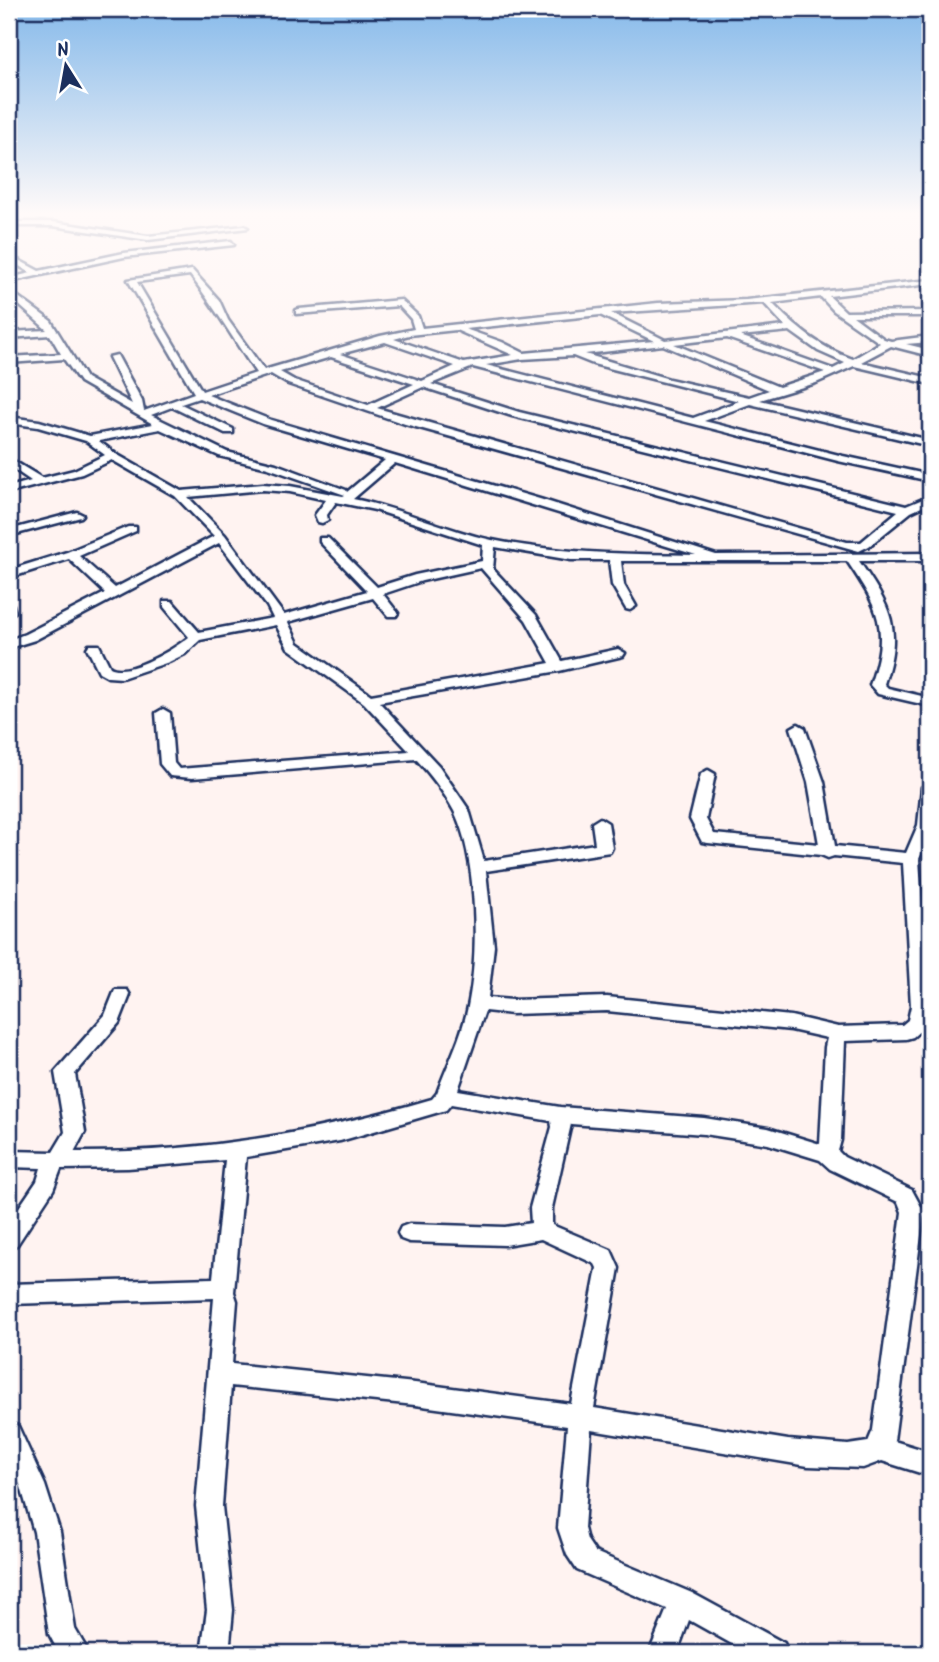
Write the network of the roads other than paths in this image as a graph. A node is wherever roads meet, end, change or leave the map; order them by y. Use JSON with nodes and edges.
{"nodes":[{"id":1,"x":137,"y":289,"type":"edge"},
{"id":2,"x":205,"y":289,"type":"edge"},
{"id":3,"x":866,"y":289,"type":"edge"},
{"id":4,"x":9,"y":292,"type":"edge"},
{"id":5,"x":822,"y":293,"type":"junction"},
{"id":6,"x":766,"y":301,"type":"junction"},
{"id":7,"x":299,"y":312,"type":"dead end"},
{"id":8,"x":603,"y":313,"type":"junction"},
{"id":9,"x":930,"y":313,"type":"edge"},
{"id":10,"x":847,"y":314,"type":"junction"},
{"id":11,"x":455,"y":328,"type":"junction"},
{"id":12,"x":790,"y":328,"type":"junction"},
{"id":13,"x":419,"y":331,"type":"junction"},
{"id":14,"x":52,"y":332,"type":"junction"},
{"id":15,"x":9,"y":335,"type":"edge"},
{"id":16,"x":728,"y":335,"type":"junction"},
{"id":17,"x":382,"y":338,"type":"junction"},
{"id":18,"x":930,"y":339,"type":"edge"},
{"id":19,"x":664,"y":343,"type":"junction"},
{"id":20,"x":885,"y":344,"type":"junction"},
{"id":21,"x":574,"y":353,"type":"junction"},
{"id":22,"x":930,"y":353,"type":"edge"},
{"id":23,"x":330,"y":355,"type":"junction"},
{"id":24,"x":67,"y":356,"type":"junction"},
{"id":25,"x":522,"y":356,"type":"junction"},
{"id":26,"x":114,"y":357,"type":"dead end"},
{"id":27,"x":9,"y":360,"type":"edge"},
{"id":28,"x":853,"y":363,"type":"junction"},
{"id":29,"x":475,"y":365,"type":"junction"},
{"id":30,"x":463,"y":366,"type":"junction"},
{"id":31,"x":834,"y":372,"type":"junction"},
{"id":32,"x":267,"y":373,"type":"junction"},
{"id":33,"x":930,"y":381,"type":"edge"},
{"id":34,"x":420,"y":385,"type":"junction"},
{"id":35,"x":778,"y":390,"type":"junction"},
{"id":36,"x":200,"y":395,"type":"junction"},
{"id":37,"x":748,"y":400,"type":"junction"},
{"id":38,"x":175,"y":405,"type":"junction"},
{"id":39,"x":367,"y":408,"type":"junction"},
{"id":40,"x":141,"y":412,"type":"junction"},
{"id":41,"x":9,"y":420,"type":"edge"},
{"id":42,"x":693,"y":421,"type":"junction"},
{"id":43,"x":160,"y":425,"type":"junction"},
{"id":44,"x":229,"y":430,"type":"dead end"},
{"id":45,"x":90,"y":439,"type":"junction"},
{"id":46,"x":930,"y":443,"type":"edge"},
{"id":47,"x":112,"y":456,"type":"junction"},
{"id":48,"x":391,"y":460,"type":"junction"},
{"id":49,"x":9,"y":461,"type":"edge"},
{"id":50,"x":930,"y":478,"type":"edge"},
{"id":51,"x":40,"y":482,"type":"junction"},
{"id":52,"x":9,"y":490,"type":"edge"},
{"id":53,"x":179,"y":494,"type":"junction"},
{"id":54,"x":343,"y":497,"type":"junction"},
{"id":55,"x":930,"y":499,"type":"edge"},
{"id":56,"x":907,"y":510,"type":"junction"},
{"id":57,"x":78,"y":515,"type":"dead end"},
{"id":58,"x":322,"y":520,"type":"dead end"},
{"id":59,"x":132,"y":529,"type":"dead end"},
{"id":60,"x":9,"y":533,"type":"edge"},
{"id":61,"x":221,"y":537,"type":"junction"},
{"id":62,"x":324,"y":540,"type":"dead end"},
{"id":63,"x":489,"y":543,"type":"junction"},
{"id":64,"x":859,"y":547,"type":"junction"},
{"id":65,"x":71,"y":555,"type":"junction"},
{"id":66,"x":930,"y":557,"type":"edge"},
{"id":67,"x":615,"y":558,"type":"junction"},
{"id":68,"x":714,"y":559,"type":"junction"},
{"id":69,"x":851,"y":559,"type":"junction"},
{"id":70,"x":866,"y":559,"type":"junction"},
{"id":71,"x":487,"y":563,"type":"junction"},
{"id":72,"x":9,"y":574,"type":"edge"},
{"id":73,"x":113,"y":592,"type":"junction"},
{"id":74,"x":375,"y":592,"type":"junction"},
{"id":75,"x":168,"y":604,"type":"dead end"},
{"id":76,"x":630,"y":606,"type":"dead end"},
{"id":77,"x":392,"y":613,"type":"dead end"},
{"id":78,"x":280,"y":620,"type":"junction"},
{"id":79,"x":195,"y":637,"type":"junction"},
{"id":80,"x":9,"y":644,"type":"edge"},
{"id":81,"x":94,"y":648,"type":"dead end"},
{"id":82,"x":618,"y":653,"type":"dead end"},
{"id":83,"x":559,"y":667,"type":"junction"},
{"id":84,"x":369,"y":700,"type":"junction"},
{"id":85,"x":930,"y":702,"type":"edge"},
{"id":86,"x":163,"y":713,"type":"dead end"},
{"id":87,"x":798,"y":728,"type":"dead end"},
{"id":88,"x":419,"y":754,"type":"junction"},
{"id":89,"x":708,"y":774,"type":"dead end"},
{"id":90,"x":930,"y":787,"type":"edge"},
{"id":91,"x":600,"y":823,"type":"dead end"},
{"id":92,"x":828,"y":853,"type":"junction"},
{"id":93,"x":911,"y":859,"type":"junction"},
{"id":94,"x":477,"y":867,"type":"junction"},
{"id":95,"x":121,"y":996,"type":"dead end"},
{"id":96,"x":478,"y":1004,"type":"junction"},
{"id":97,"x":838,"y":1034,"type":"junction"},
{"id":98,"x":446,"y":1096,"type":"junction"},
{"id":99,"x":560,"y":1115,"type":"junction"},
{"id":100,"x":236,"y":1151,"type":"junction"},
{"id":101,"x":827,"y":1154,"type":"junction"},
{"id":102,"x":9,"y":1159,"type":"edge"},
{"id":103,"x":56,"y":1160,"type":"junction"},
{"id":104,"x":542,"y":1230,"type":"junction"},
{"id":105,"x":409,"y":1233,"type":"dead end"},
{"id":106,"x":9,"y":1239,"type":"edge"},
{"id":107,"x":223,"y":1292,"type":"junction"},
{"id":108,"x":9,"y":1294,"type":"edge"},
{"id":109,"x":218,"y":1374,"type":"junction"},
{"id":110,"x":580,"y":1417,"type":"junction"},
{"id":111,"x":9,"y":1434,"type":"edge"},
{"id":112,"x":879,"y":1448,"type":"junction"},
{"id":113,"x":930,"y":1464,"type":"edge"},
{"id":114,"x":683,"y":1602,"type":"junction"},
{"id":115,"x":75,"y":1653,"type":"edge"},
{"id":116,"x":215,"y":1653,"type":"edge"},
{"id":117,"x":663,"y":1653,"type":"edge"},
{"id":118,"x":774,"y":1653,"type":"edge"}],
"edges":[{"from":1,"to":36,"type":"street"},
{"from":2,"to":32,"type":"street"},
{"from":3,"to":5,"type":"street"},
{"from":4,"to":14,"type":"street"},
{"from":5,"to":6,"type":"street"},
{"from":5,"to":10,"type":"street"},
{"from":6,"to":8,"type":"street"},
{"from":6,"to":12,"type":"street"},
{"from":7,"to":13,"type":"street"},
{"from":8,"to":11,"type":"street"},
{"from":8,"to":19,"type":"street"},
{"from":9,"to":10,"type":"street"},
{"from":10,"to":20,"type":"street"},
{"from":11,"to":13,"type":"street"},
{"from":11,"to":25,"type":"street"},
{"from":12,"to":16,"type":"street"},
{"from":12,"to":28,"type":"street"},
{"from":13,"to":17,"type":"street"},
{"from":14,"to":15,"type":"street"},
{"from":14,"to":24,"type":"street"},
{"from":16,"to":19,"type":"street"},
{"from":16,"to":31,"type":"street"},
{"from":17,"to":23,"type":"street"},
{"from":17,"to":30,"type":"street"},
{"from":18,"to":20,"type":"street"},
{"from":19,"to":21,"type":"street"},
{"from":19,"to":35,"type":"street"},
{"from":20,"to":22,"type":"street"},
{"from":20,"to":28,"type":"street"},
{"from":21,"to":25,"type":"street"},
{"from":21,"to":37,"type":"street"},
{"from":23,"to":32,"type":"street"},
{"from":23,"to":34,"type":"street"},
{"from":24,"to":27,"type":"street"},
{"from":24,"to":40,"type":"street"},
{"from":25,"to":29,"type":"street"},
{"from":26,"to":40,"type":"street"},
{"from":28,"to":31,"type":"street"},
{"from":28,"to":33,"type":"street"},
{"from":29,"to":30,"type":"street"},
{"from":29,"to":42,"type":"street"},
{"from":30,"to":34,"type":"street"},
{"from":31,"to":35,"type":"street"},
{"from":32,"to":36,"type":"street"},
{"from":32,"to":39,"type":"street"},
{"from":34,"to":39,"type":"street"},
{"from":34,"to":56,"type":"street"},
{"from":35,"to":37,"type":"street"},
{"from":36,"to":38,"type":"street"},
{"from":36,"to":48,"type":"street"},
{"from":37,"to":42,"type":"street"},
{"from":37,"to":46,"type":"street"},
{"from":38,"to":40,"type":"street"},
{"from":38,"to":44,"type":"street"},
{"from":39,"to":64,"type":"street"},
{"from":40,"to":43,"type":"street"},
{"from":41,"to":45,"type":"street"},
{"from":42,"to":50,"type":"street"},
{"from":43,"to":45,"type":"street"},
{"from":43,"to":54,"type":"street"},
{"from":45,"to":47,"type":"street"},
{"from":47,"to":51,"type":"street"},
{"from":47,"to":53,"type":"street"},
{"from":48,"to":54,"type":"street"},
{"from":48,"to":68,"type":"street"},
{"from":49,"to":51,"type":"street"},
{"from":51,"to":52,"type":"street"},
{"from":53,"to":54,"type":"street"},
{"from":53,"to":61,"type":"street"},
{"from":54,"to":58,"type":"street"},
{"from":54,"to":63,"type":"street"},
{"from":55,"to":56,"type":"street"},
{"from":56,"to":64,"type":"street"},
{"from":57,"to":60,"type":"street"},
{"from":59,"to":65,"type":"street"},
{"from":61,"to":73,"type":"street"},
{"from":61,"to":78,"type":"street"},
{"from":62,"to":74,"type":"street"},
{"from":63,"to":67,"type":"street"},
{"from":63,"to":71,"type":"street"},
{"from":64,"to":70,"type":"street"},
{"from":65,"to":72,"type":"street"},
{"from":65,"to":73,"type":"street"},
{"from":66,"to":70,"type":"street"},
{"from":67,"to":68,"type":"street"},
{"from":67,"to":76,"type":"street"},
{"from":68,"to":69,"type":"street"},
{"from":69,"to":70,"type":"street"},
{"from":69,"to":85,"type":"street"},
{"from":71,"to":74,"type":"street"},
{"from":71,"to":83,"type":"street"},
{"from":73,"to":80,"type":"street"},
{"from":74,"to":77,"type":"street"},
{"from":74,"to":78,"type":"street"},
{"from":75,"to":79,"type":"street"},
{"from":78,"to":79,"type":"street"},
{"from":78,"to":84,"type":"street"},
{"from":79,"to":81,"type":"street"},
{"from":82,"to":83,"type":"street"},
{"from":83,"to":84,"type":"street"},
{"from":84,"to":88,"type":"street"},
{"from":86,"to":88,"type":"street"},
{"from":87,"to":92,"type":"street"},
{"from":88,"to":94,"type":"street"},
{"from":89,"to":92,"type":"street"},
{"from":90,"to":93,"type":"street"},
{"from":91,"to":94,"type":"street"},
{"from":92,"to":93,"type":"street"},
{"from":93,"to":97,"type":"street"},
{"from":94,"to":96,"type":"street"},
{"from":95,"to":103,"type":"street"},
{"from":96,"to":97,"type":"street"},
{"from":96,"to":98,"type":"street"},
{"from":97,"to":101,"type":"street"},
{"from":98,"to":99,"type":"street"},
{"from":98,"to":100,"type":"street"},
{"from":99,"to":101,"type":"street"},
{"from":99,"to":104,"type":"street"},
{"from":100,"to":103,"type":"street"},
{"from":100,"to":107,"type":"street"},
{"from":101,"to":112,"type":"street"},
{"from":102,"to":103,"type":"street"},
{"from":103,"to":106,"type":"street"},
{"from":104,"to":105,"type":"street"},
{"from":104,"to":110,"type":"street"},
{"from":107,"to":108,"type":"street"},
{"from":107,"to":109,"type":"street"},
{"from":109,"to":110,"type":"street"},
{"from":109,"to":116,"type":"street"},
{"from":110,"to":112,"type":"street"},
{"from":110,"to":114,"type":"street"},
{"from":111,"to":115,"type":"street"},
{"from":112,"to":113,"type":"street"},
{"from":114,"to":117,"type":"street"},
{"from":114,"to":118,"type":"street"}]}
